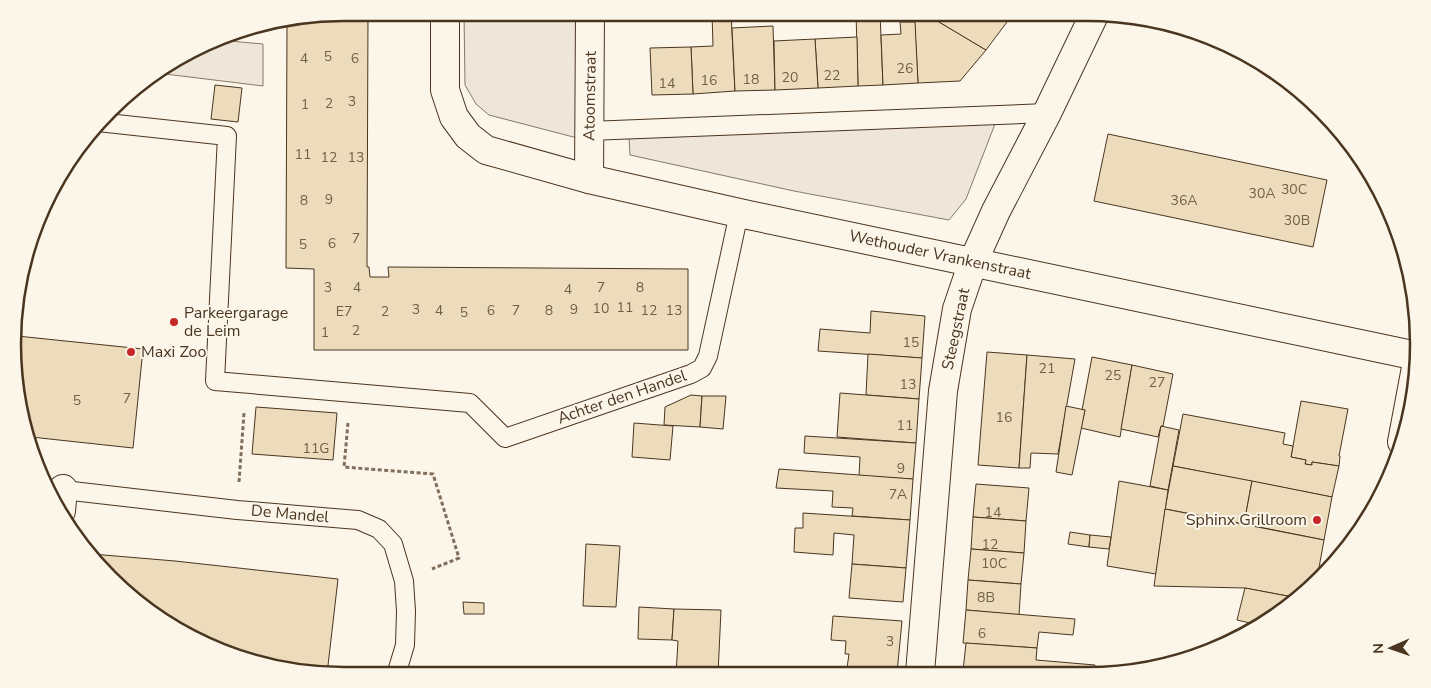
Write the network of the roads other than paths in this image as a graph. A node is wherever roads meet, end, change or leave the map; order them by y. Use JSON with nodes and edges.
{"nodes":[{"id":1,"x":445,"y":21,"type":"edge"},
{"id":2,"x":590,"y":21,"type":"edge"},
{"id":3,"x":1091,"y":21,"type":"edge"},
{"id":4,"x":1047,"y":113,"type":"junction"},
{"id":5,"x":109,"y":123,"type":"edge"},
{"id":6,"x":589,"y":132,"type":"junction"},
{"id":7,"x":589,"y":179,"type":"junction"},
{"id":8,"x":739,"y":213,"type":"junction"},
{"id":9,"x":972,"y":262,"type":"junction"},
{"id":10,"x":1410,"y":354,"type":"edge"},
{"id":11,"x":60,"y":496,"type":"edge"},
{"id":12,"x":398,"y":667,"type":"edge"},
{"id":13,"x":920,"y":667,"type":"edge"}],
"edges":[{"from":1,"to":7,"type":"street","name":"Wethouder Vrankenstraat"},
{"from":2,"to":6,"type":"street","name":"Atoomstraat"},
{"from":3,"to":4,"type":"street","name":"Steegstraat"},
{"from":4,"to":6,"type":"lane"},
{"from":4,"to":9,"type":"street","name":"Steegstraat"},
{"from":5,"to":8,"type":"lane","name":"Achter den Handel"},
{"from":6,"to":7,"type":"street","name":"Atoomstraat"},
{"from":7,"to":8,"type":"street","name":"Wethouder Vrankenstraat"},
{"from":8,"to":9,"type":"street","name":"Wethouder Vrankenstraat"},
{"from":9,"to":10,"type":"street","name":"Wethouder Vrankenstraat"},
{"from":9,"to":13,"type":"street","name":"Steegstraat"},
{"from":11,"to":12,"type":"lane","name":"De Mandel"}]}
